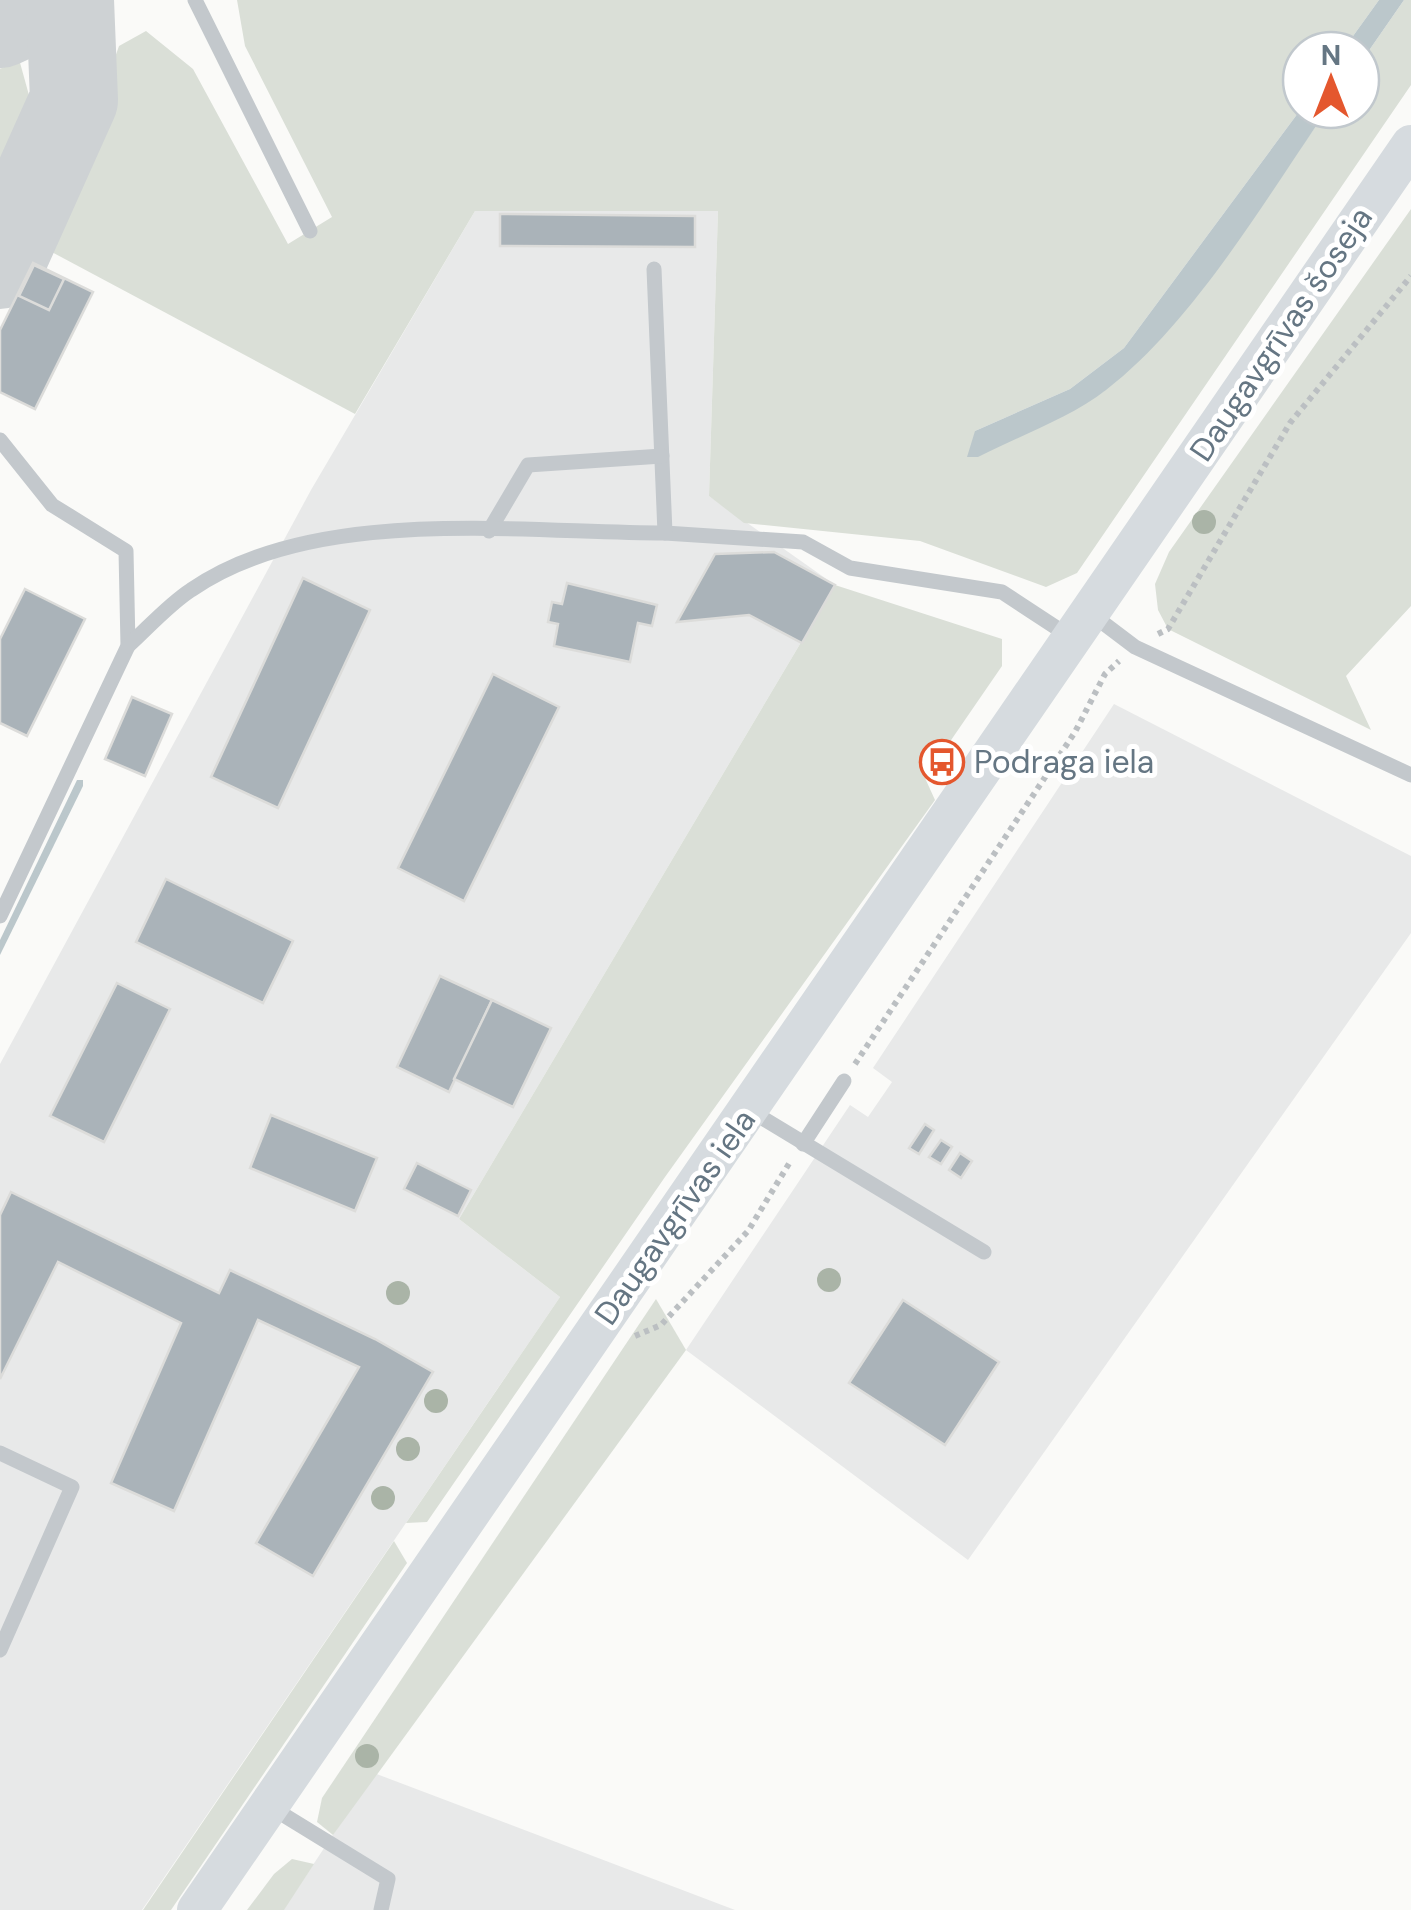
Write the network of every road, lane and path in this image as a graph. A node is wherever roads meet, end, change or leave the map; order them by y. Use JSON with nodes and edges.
{"nodes":[{"id":1,"x":195,"y":0,"type":"edge"},
{"id":2,"x":1411,"y":145,"type":"edge"},
{"id":3,"x":310,"y":231,"type":"dead end"},
{"id":4,"x":654,"y":268,"type":"dead end"},
{"id":5,"x":1411,"y":276,"type":"edge"},
{"id":6,"x":0,"y":440,"type":"edge"},
{"id":7,"x":662,"y":456,"type":"junction"},
{"id":8,"x":1152,"y":523,"type":"joint"},
{"id":9,"x":490,"y":532,"type":"junction"},
{"id":10,"x":665,"y":533,"type":"junction"},
{"id":11,"x":1081,"y":625,"type":"junction"},
{"id":12,"x":128,"y":646,"type":"junction"},
{"id":13,"x":1135,"y":647,"type":"junction"},
{"id":14,"x":1411,"y":774,"type":"edge"},
{"id":15,"x":0,"y":916,"type":"edge"},
{"id":16,"x":844,"y":1081,"type":"joint"},
{"id":17,"x":748,"y":1110,"type":"junction"},
{"id":18,"x":803,"y":1144,"type":"junction"},
{"id":19,"x":984,"y":1252,"type":"dead end"},
{"id":20,"x":627,"y":1339,"type":"dead end"},
{"id":21,"x":0,"y":1453,"type":"edge"},
{"id":22,"x":0,"y":1650,"type":"edge"},
{"id":23,"x":269,"y":1806,"type":"junction"},
{"id":24,"x":197,"y":1910,"type":"edge"},
{"id":25,"x":380,"y":1910,"type":"edge"}],
"edges":[{"from":1,"to":3,"type":"lane"},
{"from":2,"to":8,"type":"main road","name":"Daugavgrīvas šoseja"},
{"from":4,"to":7,"type":"lane"},
{"from":5,"to":13,"type":"path"},
{"from":6,"to":12,"type":"lane"},
{"from":7,"to":9,"type":"lane"},
{"from":7,"to":10,"type":"lane"},
{"from":8,"to":11,"type":"main road","name":"Daugavgrīvas iela"},
{"from":9,"to":10,"type":"lane"},
{"from":9,"to":12,"type":"lane"},
{"from":10,"to":11,"type":"lane"},
{"from":11,"to":13,"type":"lane"},
{"from":11,"to":17,"type":"main road","name":"Daugavgrīvas iela"},
{"from":12,"to":15,"type":"lane"},
{"from":13,"to":14,"type":"lane"},
{"from":13,"to":16,"type":"path"},
{"from":16,"to":18,"type":"lane"},
{"from":17,"to":18,"type":"lane"},
{"from":17,"to":23,"type":"main road","name":"Daugavgrīvas iela"},
{"from":18,"to":19,"type":"lane"},
{"from":18,"to":20,"type":"path"},
{"from":21,"to":22,"type":"lane"},
{"from":23,"to":24,"type":"main road","name":"Daugavgrīvas iela"},
{"from":23,"to":25,"type":"lane"}]}
